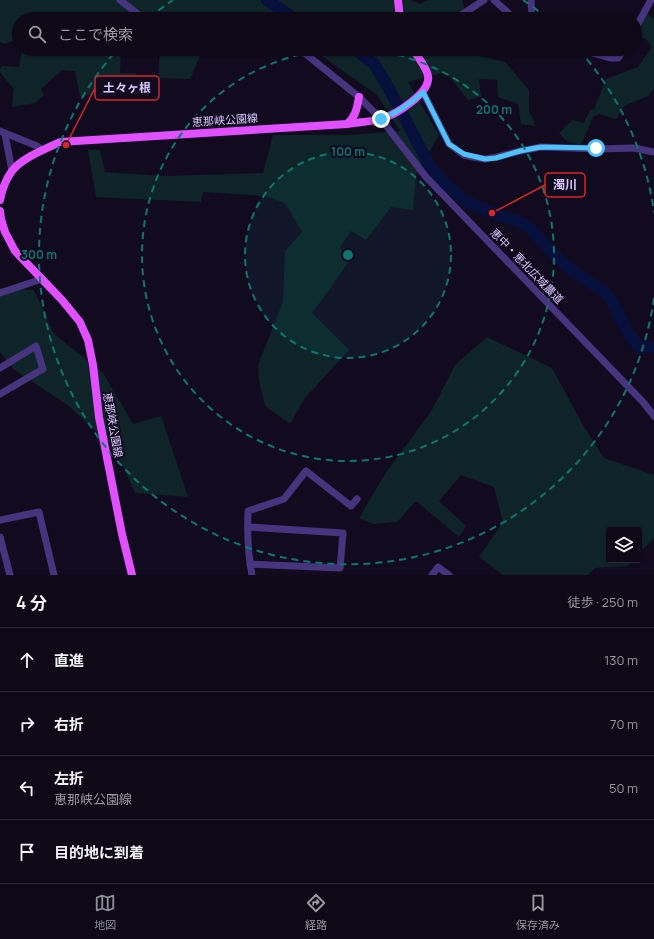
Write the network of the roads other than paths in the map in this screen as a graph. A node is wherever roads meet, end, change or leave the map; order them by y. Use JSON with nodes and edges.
{"nodes":[{"id":1,"x":120,"y":0,"type":"edge"},
{"id":2,"x":398,"y":0,"type":"edge"},
{"id":3,"x":484,"y":0,"type":"edge"},
{"id":4,"x":494,"y":0,"type":"edge"},
{"id":5,"x":531,"y":0,"type":"edge"},
{"id":6,"x":651,"y":0,"type":"edge"},
{"id":7,"x":135,"y":12,"type":"edge"},
{"id":8,"x":399,"y":12,"type":"edge"},
{"id":9,"x":466,"y":12,"type":"edge"},
{"id":10,"x":507,"y":12,"type":"edge"},
{"id":11,"x":532,"y":12,"type":"edge"},
{"id":12,"x":642,"y":16,"type":"edge"},
{"id":13,"x":308,"y":56,"type":"edge"},
{"id":14,"x":417,"y":56,"type":"edge"},
{"id":15,"x":603,"y":56,"type":"edge"},
{"id":16,"x":619,"y":56,"type":"edge"},
{"id":17,"x":423,"y":92,"type":"junction"},
{"id":18,"x":359,"y":97,"type":"junction"},
{"id":19,"x":381,"y":119,"type":"junction"},
{"id":20,"x":347,"y":124,"type":"junction"},
{"id":21,"x":3,"y":133,"type":"edge"},
{"id":22,"x":4,"y":146,"type":"edge"},
{"id":23,"x":42,"y":150,"type":"junction"},
{"id":24,"x":654,"y":152,"type":"edge"},
{"id":25,"x":12,"y":171,"type":"junction"},
{"id":26,"x":0,"y":200,"type":"edge"},
{"id":27,"x":0,"y":211,"type":"edge"},
{"id":28,"x":42,"y":279,"type":"junction"},
{"id":29,"x":0,"y":293,"type":"edge"},
{"id":30,"x":0,"y":368,"type":"edge"},
{"id":31,"x":0,"y":394,"type":"edge"},
{"id":32,"x":654,"y":416,"type":"edge"},
{"id":33,"x":357,"y":499,"type":"dead end"},
{"id":34,"x":0,"y":520,"type":"edge"},
{"id":35,"x":248,"y":527,"type":"junction"},
{"id":36,"x":0,"y":541,"type":"edge"},
{"id":37,"x":250,"y":564,"type":"junction"},
{"id":38,"x":10,"y":575,"type":"edge"},
{"id":39,"x":54,"y":575,"type":"edge"},
{"id":40,"x":132,"y":575,"type":"edge"},
{"id":41,"x":252,"y":575,"type":"edge"},
{"id":42,"x":432,"y":575,"type":"edge"},
{"id":43,"x":449,"y":575,"type":"edge"}],
"edges":[{"from":1,"to":7,"type":"street"},
{"from":2,"to":8,"type":"main road"},
{"from":3,"to":9,"type":"street"},
{"from":4,"to":10,"type":"street"},
{"from":5,"to":11,"type":"street"},
{"from":6,"to":12,"type":"street"},
{"from":13,"to":18,"type":"street","name":"恵中・恵北広域農道"},
{"from":14,"to":17,"type":"main road"},
{"from":15,"to":16,"type":"street"},
{"from":17,"to":19,"type":"main road","name":"恵那峡公園線"},
{"from":17,"to":24,"type":"street"},
{"from":18,"to":19,"type":"street","name":"恵中・恵北広域農道"},
{"from":18,"to":20,"type":"main road"},
{"from":19,"to":20,"type":"main road","name":"恵那峡公園線"},
{"from":19,"to":32,"type":"street","name":"恵中・恵北広域農道"},
{"from":20,"to":23,"type":"main road","name":"恵那峡公園線"},
{"from":21,"to":22,"type":"street"},
{"from":21,"to":23,"type":"street"},
{"from":22,"to":25,"type":"street"},
{"from":23,"to":25,"type":"main road","name":"恵那峡公園線"},
{"from":25,"to":26,"type":"main road","name":"恵那峡公園線"},
{"from":27,"to":28,"type":"main road","name":"恵那峡公園線"},
{"from":28,"to":29,"type":"street"},
{"from":28,"to":40,"type":"main road","name":"恵那峡公園線"},
{"from":30,"to":31,"type":"street"},
{"from":33,"to":35,"type":"street"},
{"from":34,"to":39,"type":"street"},
{"from":35,"to":37,"type":"street"},
{"from":35,"to":37,"type":"street"},
{"from":36,"to":38,"type":"street"},
{"from":37,"to":41,"type":"street"},
{"from":42,"to":43,"type":"street"}]}
